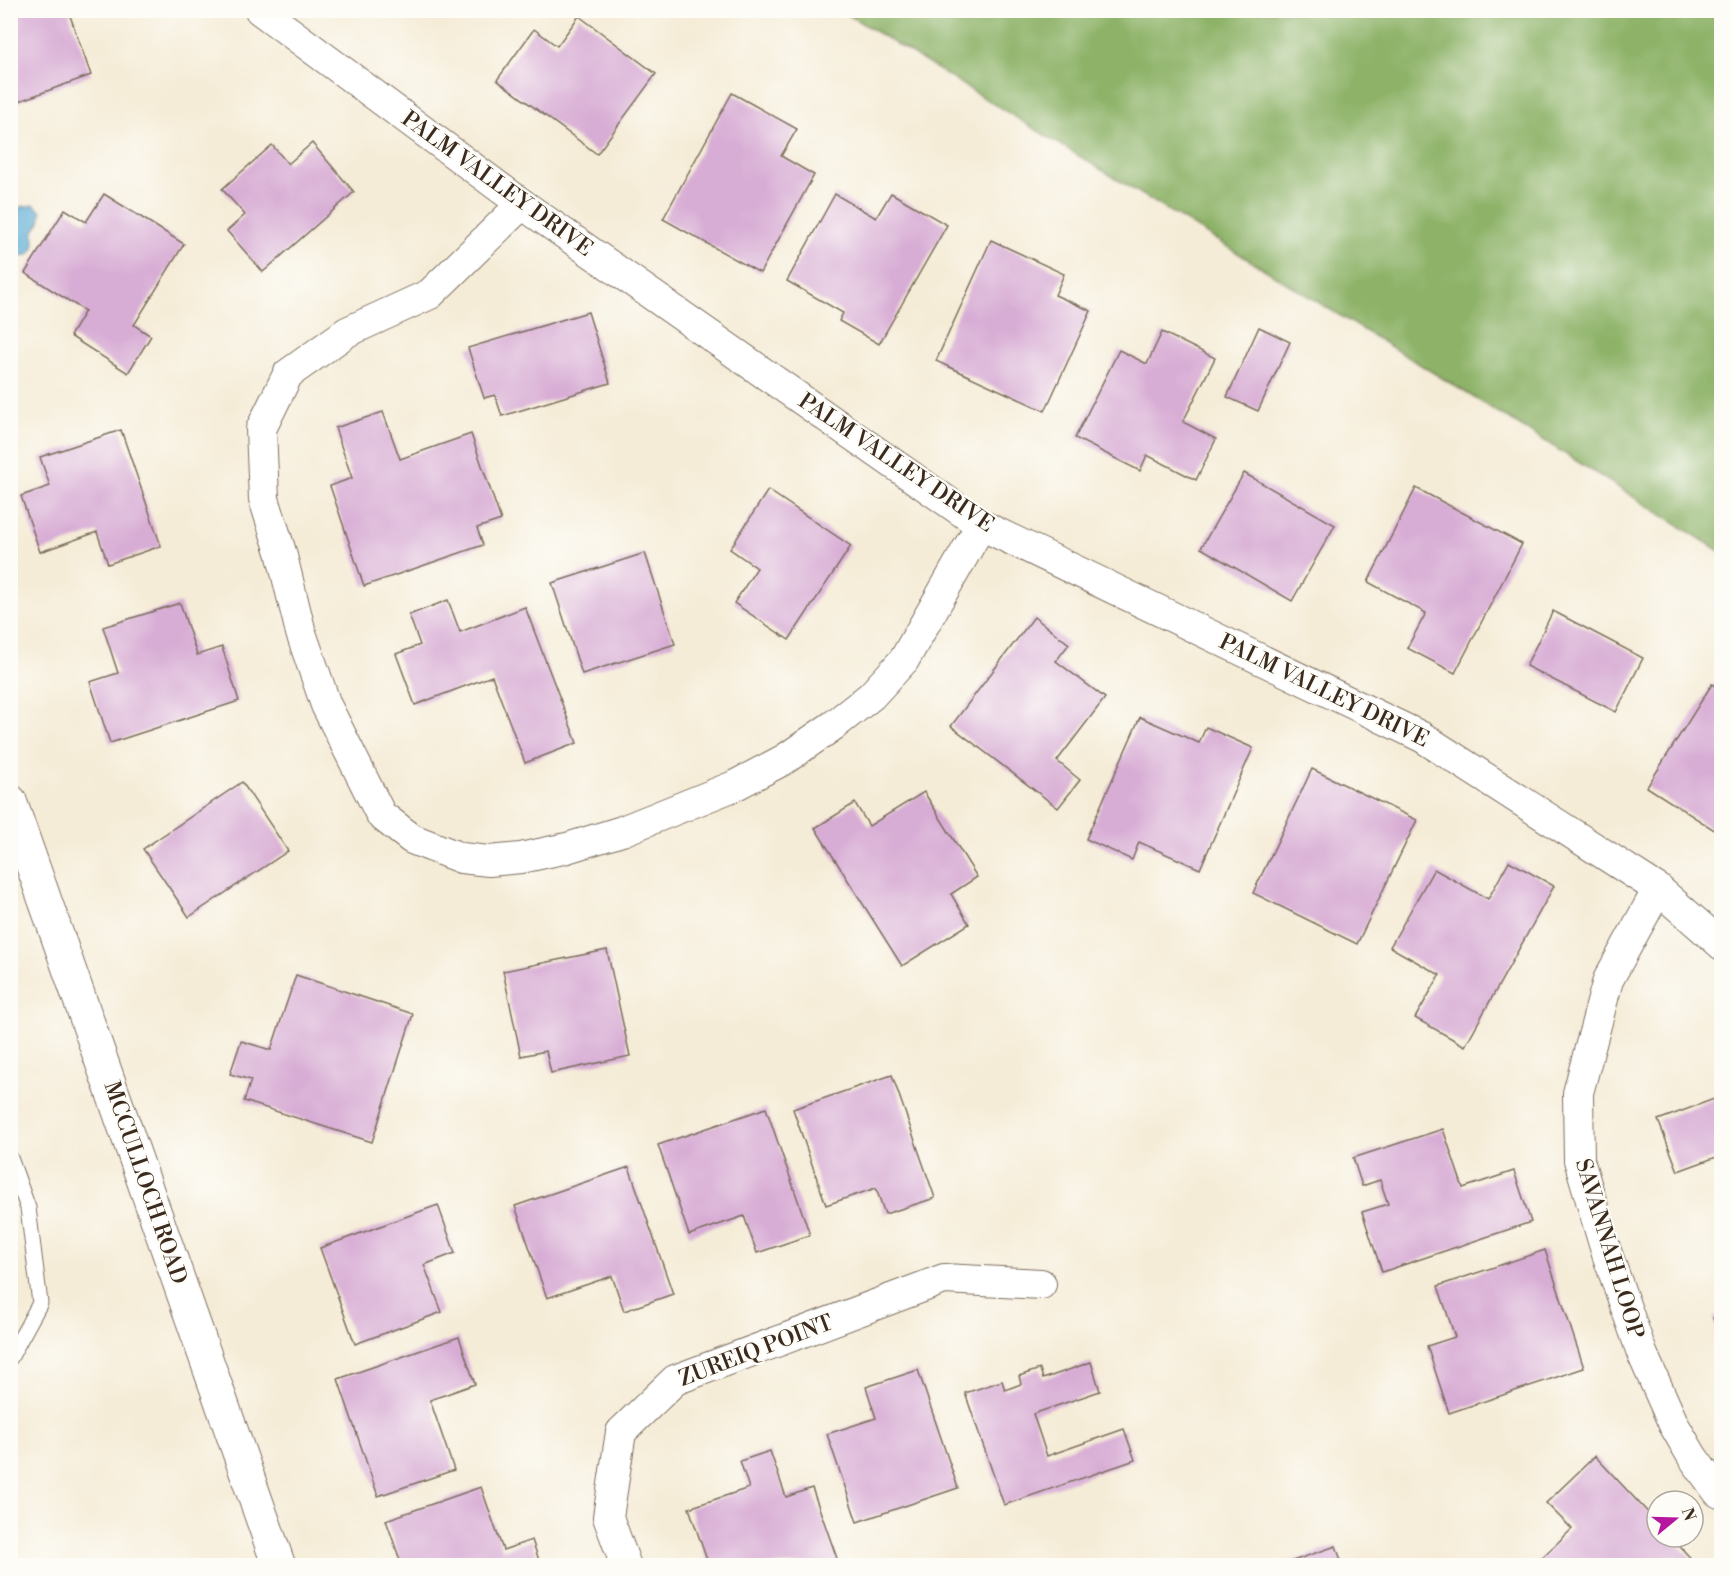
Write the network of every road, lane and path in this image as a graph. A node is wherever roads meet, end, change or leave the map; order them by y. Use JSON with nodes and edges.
{"nodes":[{"id":1,"x":260,"y":10,"type":"edge"},
{"id":2,"x":522,"y":204,"type":"junction"},
{"id":3,"x":981,"y":525,"type":"junction"},
{"id":4,"x":10,"y":801,"type":"edge"},
{"id":5,"x":1658,"y":889,"type":"junction"},
{"id":6,"x":1722,"y":945,"type":"edge"},
{"id":7,"x":10,"y":1158,"type":"edge"},
{"id":8,"x":1041,"y":1284,"type":"dead end"},
{"id":9,"x":10,"y":1358,"type":"edge"},
{"id":10,"x":1722,"y":1494,"type":"edge"},
{"id":11,"x":279,"y":1566,"type":"edge"},
{"id":12,"x":626,"y":1566,"type":"edge"}],
"edges":[{"from":1,"to":2,"type":"street","name":"PALM VALLEY DRIVE"},
{"from":2,"to":3,"type":"street","name":"PALM VALLEY DRIVE"},
{"from":2,"to":3,"type":"street"},
{"from":3,"to":5,"type":"street","name":"PALM VALLEY DRIVE"},
{"from":4,"to":11,"type":"street","name":"MCCULLOCH ROAD"},
{"from":5,"to":6,"type":"street","name":"PALM VALLEY DRIVE"},
{"from":5,"to":10,"type":"street","name":"SAVANNAH LOOP"},
{"from":7,"to":9,"type":"lane"},
{"from":8,"to":12,"type":"street","name":"ZUREIQ POINT"}]}
